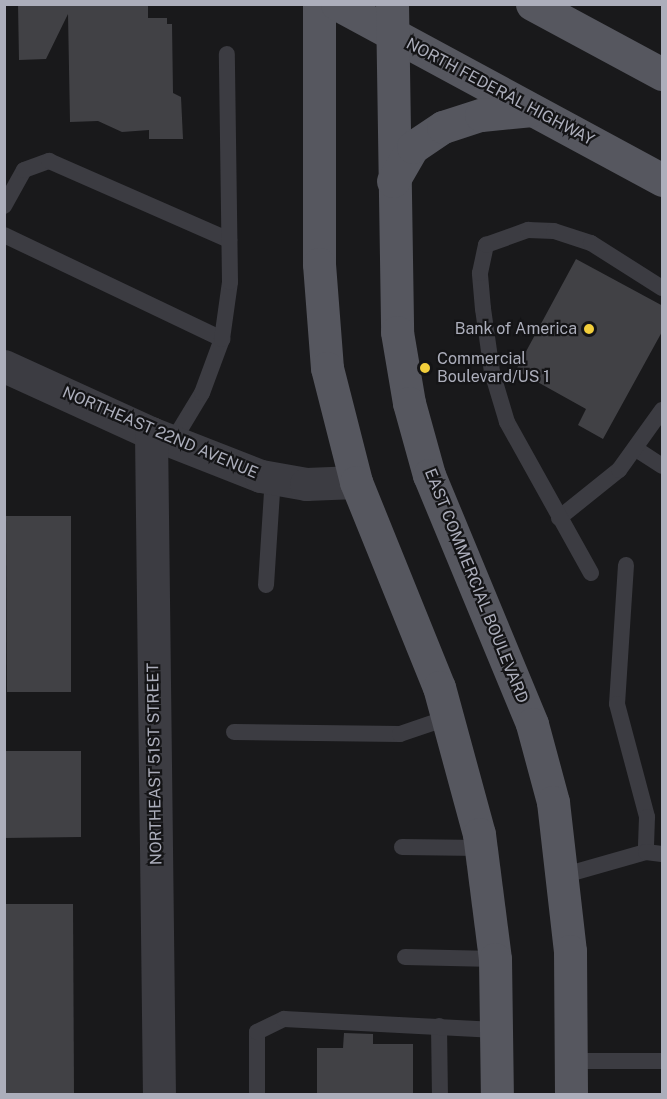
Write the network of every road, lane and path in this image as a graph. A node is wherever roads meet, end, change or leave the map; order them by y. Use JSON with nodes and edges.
{"nodes":[{"id":1,"x":319,"y":4,"type":"edge"},
{"id":2,"x":337,"y":4,"type":"edge"},
{"id":3,"x":532,"y":4,"type":"edge"},
{"id":4,"x":392,"y":19,"type":"edge"},
{"id":5,"x":227,"y":54,"type":"dead end"},
{"id":6,"x":663,"y":74,"type":"edge"},
{"id":7,"x":532,"y":110,"type":"junction"},
{"id":8,"x":663,"y":180,"type":"edge"},
{"id":9,"x":393,"y":181,"type":"junction"},
{"id":10,"x":4,"y":206,"type":"edge"},
{"id":11,"x":4,"y":234,"type":"edge"},
{"id":12,"x":229,"y":240,"type":"junction"},
{"id":13,"x":663,"y":288,"type":"edge"},
{"id":14,"x":222,"y":339,"type":"junction"},
{"id":15,"x":4,"y":366,"type":"edge"},
{"id":16,"x":663,"y":410,"type":"edge"},
{"id":17,"x":162,"y":437,"type":"junction"},
{"id":18,"x":636,"y":449,"type":"junction"},
{"id":19,"x":663,"y":465,"type":"edge"},
{"id":20,"x":273,"y":478,"type":"junction"},
{"id":21,"x":356,"y":482,"type":"junction"},
{"id":22,"x":559,"y":518,"type":"junction"},
{"id":23,"x":626,"y":565,"type":"dead end"},
{"id":24,"x":591,"y":573,"type":"dead end"},
{"id":25,"x":266,"y":585,"type":"dead end"},
{"id":26,"x":447,"y":718,"type":"junction"},
{"id":27,"x":234,"y":732,"type":"dead end"},
{"id":28,"x":402,"y":847,"type":"dead end"},
{"id":29,"x":480,"y":848,"type":"junction"},
{"id":30,"x":654,"y":853,"type":"edge"},
{"id":31,"x":565,"y":875,"type":"junction"},
{"id":32,"x":405,"y":957,"type":"dead end"},
{"id":33,"x":495,"y":958,"type":"junction"},
{"id":34,"x":439,"y":1026,"type":"junction"},
{"id":35,"x":496,"y":1030,"type":"junction"},
{"id":36,"x":571,"y":1061,"type":"junction"},
{"id":37,"x":663,"y":1061,"type":"edge"},
{"id":38,"x":159,"y":1095,"type":"edge"},
{"id":39,"x":257,"y":1095,"type":"edge"},
{"id":40,"x":440,"y":1095,"type":"edge"},
{"id":41,"x":497,"y":1095,"type":"edge"},
{"id":42,"x":571,"y":1095,"type":"edge"}],
"edges":[{"from":1,"to":21,"type":"main road"},
{"from":2,"to":4,"type":"main road","name":"NORTH FEDERAL HIGHWAY"},
{"from":3,"to":6,"type":"main road"},
{"from":4,"to":7,"type":"main road","name":"NORTH FEDERAL HIGHWAY"},
{"from":4,"to":9,"type":"main road","name":"EAST COMMERCIAL BOULEVARD"},
{"from":5,"to":12,"type":"lane"},
{"from":7,"to":8,"type":"main road","name":"NORTH FEDERAL HIGHWAY"},
{"from":7,"to":9,"type":"main road"},
{"from":9,"to":31,"type":"main road","name":"EAST COMMERCIAL BOULEVARD"},
{"from":10,"to":12,"type":"lane"},
{"from":11,"to":14,"type":"lane"},
{"from":12,"to":14,"type":"lane"},
{"from":13,"to":22,"type":"lane"},
{"from":14,"to":17,"type":"lane"},
{"from":15,"to":17,"type":"street","name":"NORTHEAST 22ND AVENUE"},
{"from":16,"to":18,"type":"lane"},
{"from":17,"to":20,"type":"street","name":"NORTHEAST 22ND AVENUE"},
{"from":17,"to":38,"type":"street","name":"NORTHEAST 51ST STREET"},
{"from":18,"to":19,"type":"lane"},
{"from":18,"to":22,"type":"lane"},
{"from":20,"to":21,"type":"street","name":"NORTHEAST 22ND AVENUE"},
{"from":20,"to":25,"type":"lane"},
{"from":21,"to":26,"type":"main road"},
{"from":22,"to":24,"type":"lane"},
{"from":23,"to":30,"type":"lane"},
{"from":26,"to":27,"type":"lane"},
{"from":26,"to":29,"type":"main road"},
{"from":28,"to":29,"type":"lane"},
{"from":29,"to":33,"type":"main road"},
{"from":30,"to":31,"type":"lane"},
{"from":31,"to":36,"type":"main road","name":"EAST COMMERCIAL BOULEVARD"},
{"from":32,"to":33,"type":"lane"},
{"from":33,"to":35,"type":"main road"},
{"from":34,"to":35,"type":"lane"},
{"from":34,"to":39,"type":"lane"},
{"from":34,"to":40,"type":"lane"},
{"from":35,"to":41,"type":"main road"},
{"from":36,"to":37,"type":"lane"},
{"from":36,"to":42,"type":"main road","name":"EAST COMMERCIAL BOULEVARD"}]}
